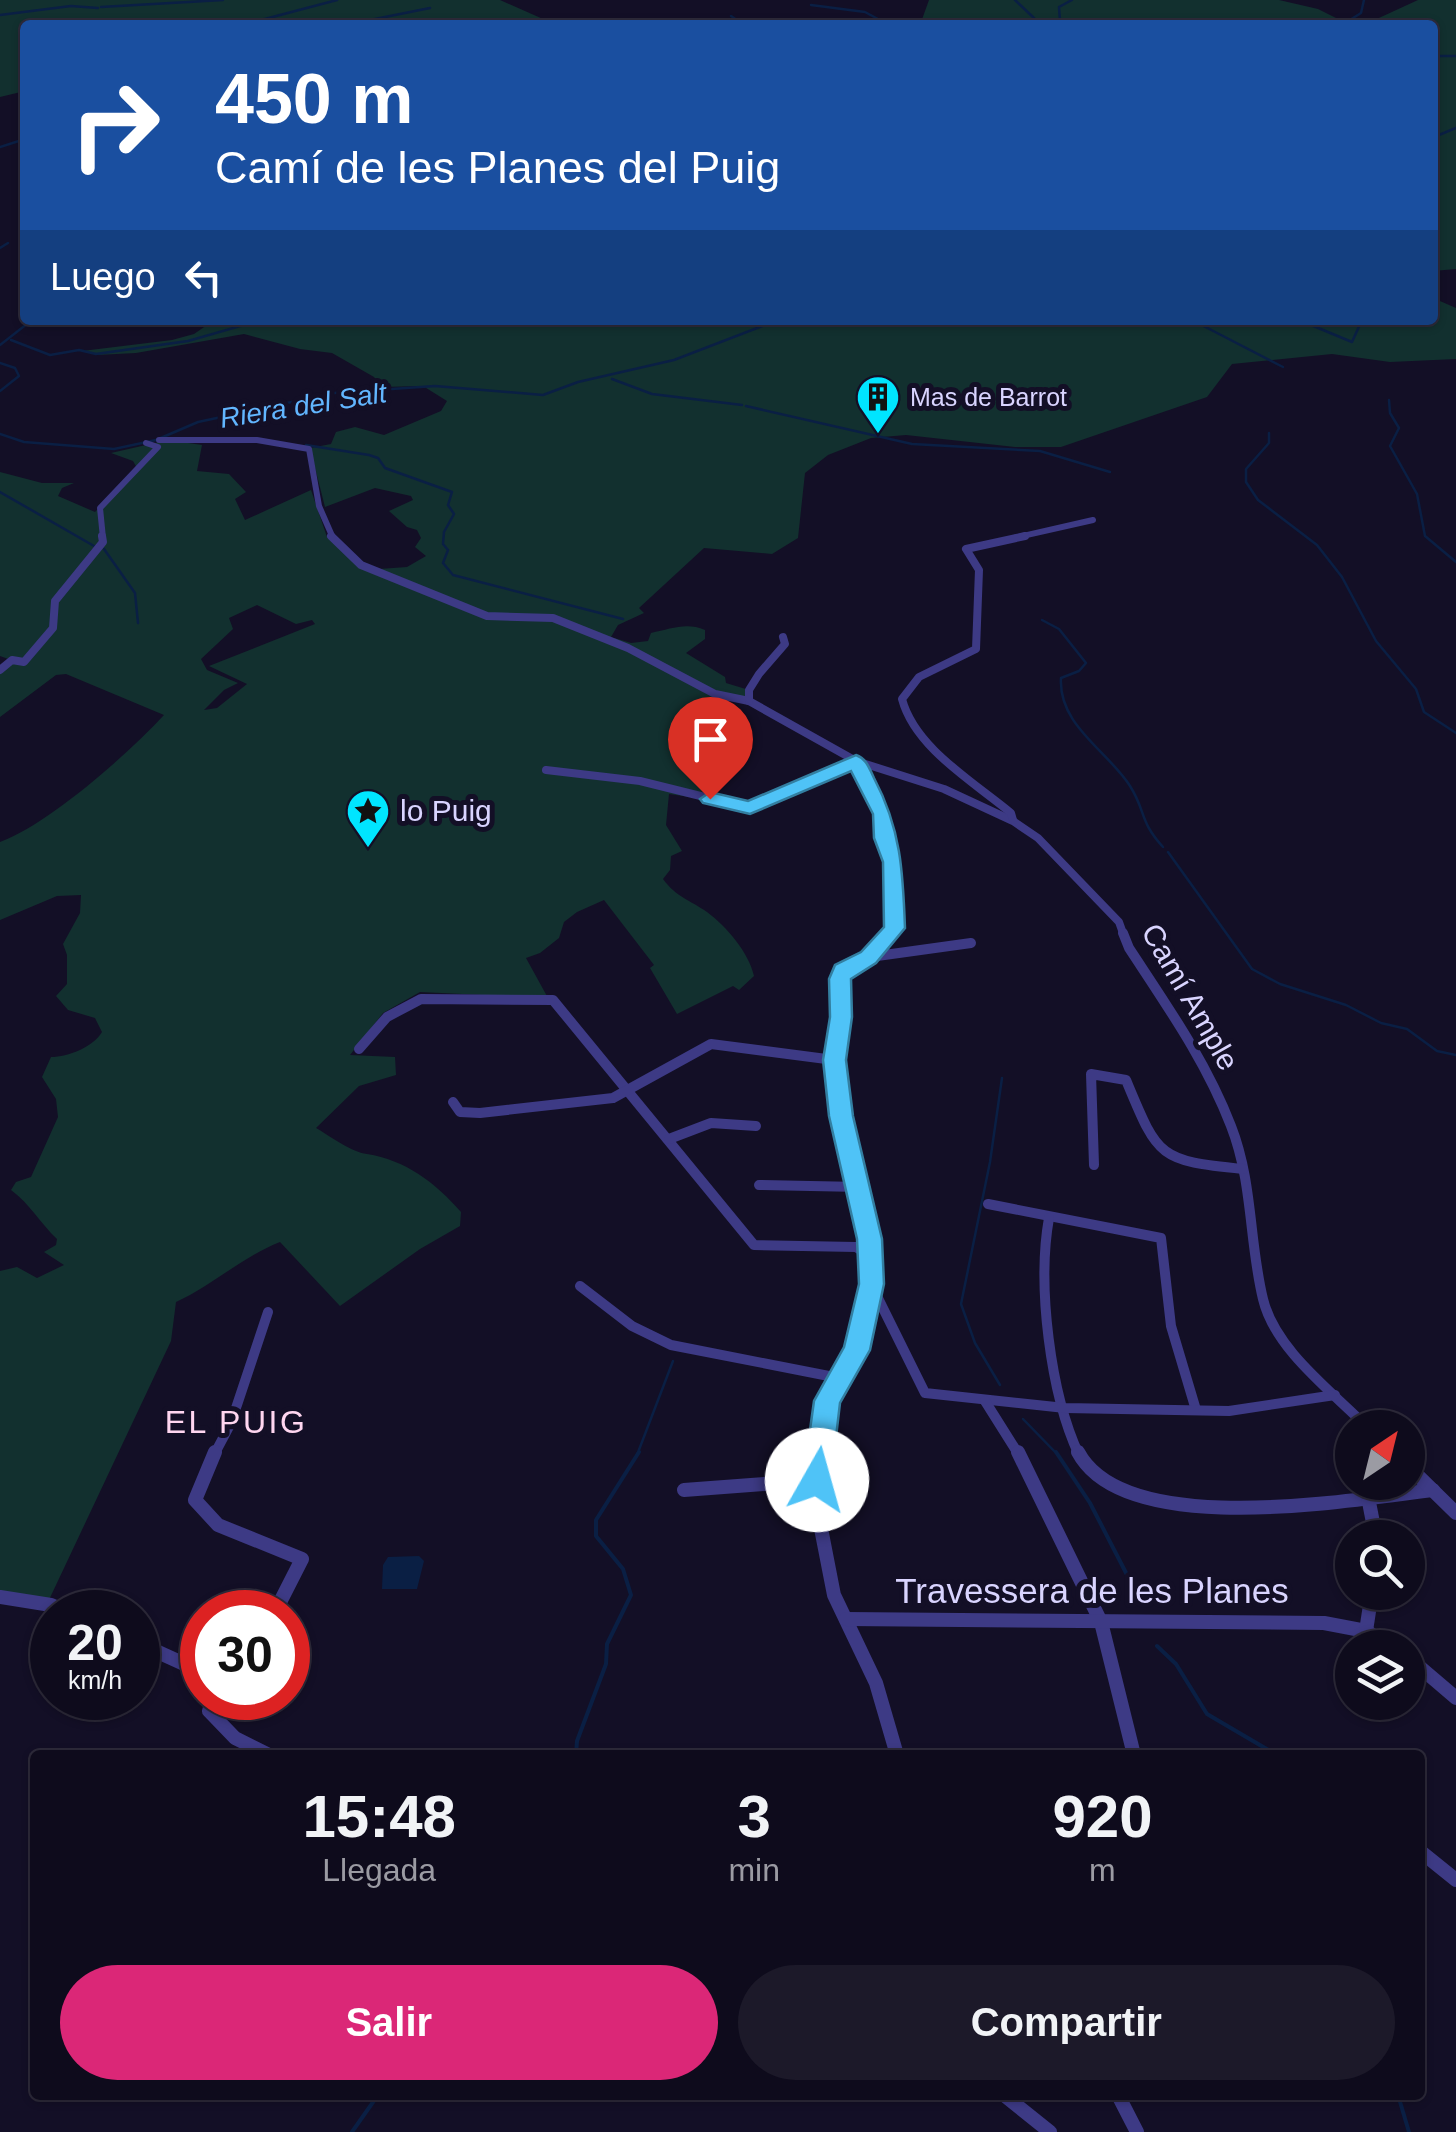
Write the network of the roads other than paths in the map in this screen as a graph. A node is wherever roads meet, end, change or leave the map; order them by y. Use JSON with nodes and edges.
{"nodes":[{"id":1,"x":158,"y":440,"type":"dead end"},
{"id":2,"x":146,"y":443,"type":"dead end"},
{"id":3,"x":1093,"y":520,"type":"dead end"},
{"id":4,"x":786,"y":640,"type":"dead end"},
{"id":5,"x":0,"y":670,"type":"edge"},
{"id":6,"x":749,"y":701,"type":"junction"},
{"id":7,"x":856,"y":761,"type":"junction"},
{"id":8,"x":546,"y":770,"type":"dead end"},
{"id":9,"x":711,"y":786,"type":"dead end"},
{"id":10,"x":710,"y":799,"type":"junction"},
{"id":11,"x":1013,"y":821,"type":"junction"},
{"id":12,"x":972,"y":943,"type":"dead end"},
{"id":13,"x":868,"y":958,"type":"junction"},
{"id":14,"x":359,"y":1049,"type":"dead end"},
{"id":15,"x":834,"y":1060,"type":"junction"},
{"id":16,"x":629,"y":1091,"type":"junction"},
{"id":17,"x":453,"y":1102,"type":"dead end"},
{"id":18,"x":756,"y":1126,"type":"dead end"},
{"id":19,"x":669,"y":1138,"type":"junction"},
{"id":20,"x":1094,"y":1166,"type":"dead end"},
{"id":21,"x":1243,"y":1169,"type":"junction"},
{"id":22,"x":760,"y":1185,"type":"dead end"},
{"id":23,"x":860,"y":1187,"type":"junction"},
{"id":24,"x":988,"y":1204,"type":"dead end"},
{"id":25,"x":1049,"y":1218,"type":"junction"},
{"id":26,"x":870,"y":1257,"type":"junction"},
{"id":27,"x":871,"y":1284,"type":"junction"},
{"id":28,"x":580,"y":1286,"type":"dead end"},
{"id":29,"x":268,"y":1312,"type":"dead end"},
{"id":30,"x":839,"y":1378,"type":"junction"},
{"id":31,"x":1335,"y":1395,"type":"junction"},
{"id":32,"x":985,"y":1401,"type":"junction"},
{"id":33,"x":1064,"y":1408,"type":"junction"},
{"id":34,"x":1196,"y":1410,"type":"junction"},
{"id":35,"x":1350,"y":1410,"type":"edge"},
{"id":36,"x":817,"y":1480,"type":"junction"},
{"id":37,"x":1425,"y":1483,"type":"edge"},
{"id":38,"x":684,"y":1490,"type":"dead end"},
{"id":39,"x":1432,"y":1490,"type":"junction"},
{"id":40,"x":1425,"y":1491,"type":"edge"},
{"id":41,"x":1335,"y":1500,"type":"edge"},
{"id":42,"x":1456,"y":1513,"type":"edge"},
{"id":43,"x":286,"y":1590,"type":"edge"},
{"id":44,"x":0,"y":1596,"type":"edge"},
{"id":45,"x":30,"y":1601,"type":"edge"},
{"id":46,"x":846,"y":1619,"type":"junction"},
{"id":47,"x":1101,"y":1622,"type":"junction"},
{"id":48,"x":1361,"y":1630,"type":"edge"},
{"id":49,"x":1425,"y":1672,"type":"edge"},
{"id":50,"x":1456,"y":1698,"type":"edge"},
{"id":51,"x":217,"y":1720,"type":"edge"},
{"id":52,"x":258,"y":1750,"type":"edge"},
{"id":53,"x":896,"y":1750,"type":"edge"},
{"id":54,"x":1133,"y":1750,"type":"edge"},
{"id":55,"x":1425,"y":1855,"type":"edge"},
{"id":56,"x":1456,"y":1880,"type":"edge"},
{"id":57,"x":1010,"y":2100,"type":"edge"},
{"id":58,"x":1121,"y":2100,"type":"edge"},
{"id":59,"x":1050,"y":2132,"type":"edge"},
{"id":60,"x":1137,"y":2132,"type":"edge"}],
"edges":[{"from":1,"to":6,"type":"street","name":"Camí Ample"},
{"from":2,"to":5,"type":"street"},
{"from":3,"to":11,"type":"street"},
{"from":4,"to":6,"type":"street"},
{"from":6,"to":7,"type":"street","name":"Camí Ample"},
{"from":7,"to":10,"type":"street"},
{"from":7,"to":11,"type":"street","name":"Camí Ample"},
{"from":7,"to":13,"type":"street"},
{"from":8,"to":10,"type":"street"},
{"from":9,"to":10,"type":"street"},
{"from":11,"to":21,"type":"street","name":"Camí Ample"},
{"from":12,"to":13,"type":"street"},
{"from":13,"to":15,"type":"street"},
{"from":14,"to":16,"type":"street"},
{"from":15,"to":16,"type":"street"},
{"from":15,"to":23,"type":"street"},
{"from":16,"to":17,"type":"street"},
{"from":16,"to":19,"type":"street"},
{"from":18,"to":19,"type":"street"},
{"from":19,"to":26,"type":"street"},
{"from":20,"to":21,"type":"street"},
{"from":21,"to":31,"type":"street","name":"Camí Ample"},
{"from":22,"to":23,"type":"street"},
{"from":23,"to":26,"type":"street"},
{"from":24,"to":25,"type":"street"},
{"from":25,"to":33,"type":"street"},
{"from":25,"to":34,"type":"street"},
{"from":26,"to":27,"type":"street"},
{"from":27,"to":30,"type":"street"},
{"from":27,"to":32,"type":"street"},
{"from":28,"to":30,"type":"street"},
{"from":29,"to":43,"type":"street"},
{"from":30,"to":36,"type":"street"},
{"from":31,"to":34,"type":"street"},
{"from":31,"to":35,"type":"street","name":"Camí Ample"},
{"from":32,"to":33,"type":"street"},
{"from":32,"to":47,"type":"street"},
{"from":33,"to":34,"type":"street"},
{"from":33,"to":41,"type":"street"},
{"from":36,"to":38,"type":"street"},
{"from":36,"to":46,"type":"street"},
{"from":37,"to":39,"type":"street"},
{"from":39,"to":40,"type":"street"},
{"from":39,"to":42,"type":"street"},
{"from":44,"to":45,"type":"street"},
{"from":46,"to":47,"type":"street","name":"Travessera de les Planes"},
{"from":46,"to":53,"type":"street"},
{"from":47,"to":48,"type":"street","name":"Travessera de les Planes"},
{"from":47,"to":54,"type":"street"},
{"from":49,"to":50,"type":"street"},
{"from":51,"to":52,"type":"street"},
{"from":55,"to":56,"type":"street"},
{"from":57,"to":59,"type":"street"},
{"from":58,"to":60,"type":"street"}]}
